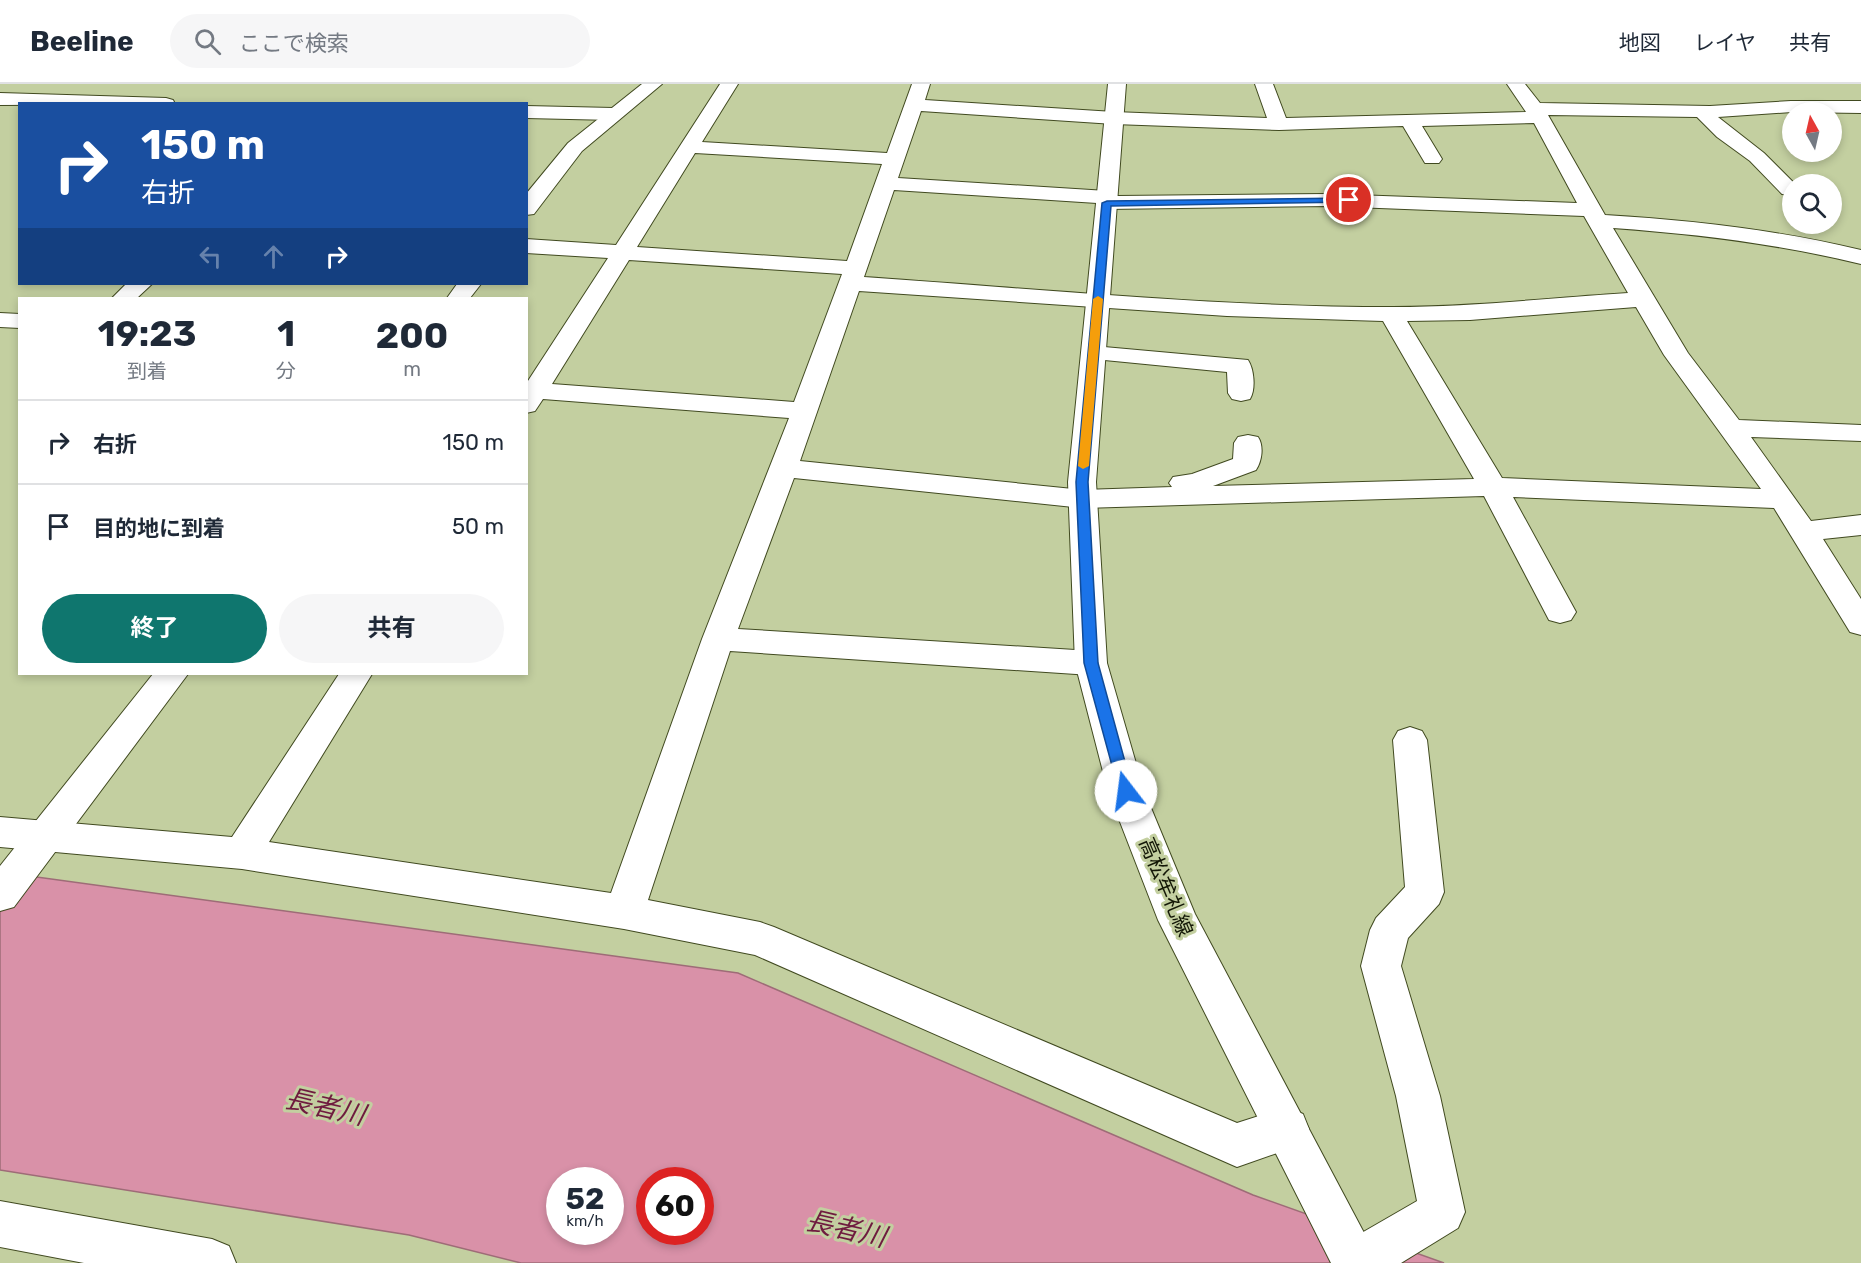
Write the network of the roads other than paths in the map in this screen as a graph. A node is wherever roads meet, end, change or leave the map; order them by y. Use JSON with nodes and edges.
{"nodes":[{"id":1,"x":72,"y":84,"type":"edge"},
{"id":2,"x":653,"y":84,"type":"edge"},
{"id":3,"x":729,"y":84,"type":"edge"},
{"id":4,"x":1118,"y":84,"type":"edge"},
{"id":5,"x":1264,"y":84,"type":"edge"},
{"id":6,"x":1516,"y":84,"type":"edge"},
{"id":7,"x":918,"y":94,"type":"edge"},
{"id":8,"x":0,"y":99,"type":"edge"},
{"id":9,"x":52,"y":100,"type":"junction"},
{"id":10,"x":109,"y":102,"type":"edge"},
{"id":11,"x":1861,"y":107,"type":"edge"},
{"id":12,"x":528,"y":112,"type":"edge"},
{"id":13,"x":1702,"y":112,"type":"junction"},
{"id":14,"x":1537,"y":113,"type":"junction"},
{"id":15,"x":613,"y":114,"type":"junction"},
{"id":16,"x":1114,"y":118,"type":"junction"},
{"id":17,"x":1409,"y":121,"type":"junction"},
{"id":18,"x":1279,"y":124,"type":"junction"},
{"id":19,"x":690,"y":147,"type":"junction"},
{"id":20,"x":1432,"y":159,"type":"dead end"},
{"id":21,"x":890,"y":171,"type":"junction"},
{"id":22,"x":1782,"y":182,"type":"edge"},
{"id":23,"x":1107,"y":200,"type":"junction"},
{"id":24,"x":528,"y":206,"type":"edge"},
{"id":25,"x":1595,"y":215,"type":"junction"},
{"id":26,"x":528,"y":246,"type":"edge"},
{"id":27,"x":624,"y":251,"type":"junction"},
{"id":28,"x":1861,"y":257,"type":"edge"},
{"id":29,"x":852,"y":275,"type":"junction"},
{"id":30,"x":139,"y":285,"type":"edge"},
{"id":31,"x":468,"y":285,"type":"edge"},
{"id":32,"x":124,"y":297,"type":"edge"},
{"id":33,"x":459,"y":297,"type":"edge"},
{"id":34,"x":1643,"y":299,"type":"junction"},
{"id":35,"x":1098,"y":300,"type":"junction"},
{"id":36,"x":1391,"y":314,"type":"junction"},
{"id":37,"x":0,"y":320,"type":"edge"},
{"id":38,"x":18,"y":321,"type":"edge"},
{"id":39,"x":1094,"y":353,"type":"junction"},
{"id":40,"x":1241,"y":393,"type":"dead end"},
{"id":41,"x":531,"y":398,"type":"edge"},
{"id":42,"x":805,"y":411,"type":"junction"},
{"id":43,"x":1731,"y":428,"type":"junction"},
{"id":44,"x":1861,"y":433,"type":"edge"},
{"id":45,"x":1248,"y":443,"type":"dead end"},
{"id":46,"x":784,"y":468,"type":"junction"},
{"id":47,"x":1492,"y":488,"type":"junction"},
{"id":48,"x":1082,"y":490,"type":"junction"},
{"id":49,"x":1783,"y":499,"type":"junction"},
{"id":50,"x":1861,"y":525,"type":"edge"},
{"id":51,"x":1803,"y":531,"type":"junction"},
{"id":52,"x":1560,"y":612,"type":"dead end"},
{"id":53,"x":1860,"y":621,"type":"edge"},
{"id":54,"x":718,"y":639,"type":"junction"},
{"id":55,"x":1091,"y":663,"type":"junction"},
{"id":56,"x":170,"y":675,"type":"edge"},
{"id":57,"x":355,"y":675,"type":"edge"},
{"id":58,"x":1410,"y":740,"type":"dead end"},
{"id":59,"x":0,"y":832,"type":"edge"},
{"id":60,"x":242,"y":853,"type":"junction"},
{"id":61,"x":21,"y":866,"type":"edge"},
{"id":62,"x":624,"y":912,"type":"junction"},
{"id":63,"x":1287,"y":1129,"type":"junction"},
{"id":64,"x":0,"y":1224,"type":"edge"},
{"id":65,"x":212,"y":1263,"type":"edge"},
{"id":66,"x":1356,"y":1263,"type":"edge"}],
"edges":[{"from":1,"to":9,"type":"street"},
{"from":2,"to":15,"type":"street"},
{"from":3,"to":19,"type":"street"},
{"from":4,"to":16,"type":"street","name":"高松牟礼線"},
{"from":5,"to":18,"type":"street"},
{"from":6,"to":14,"type":"street"},
{"from":7,"to":16,"type":"street"},
{"from":7,"to":21,"type":"street"},
{"from":8,"to":9,"type":"street"},
{"from":9,"to":10,"type":"street"},
{"from":11,"to":13,"type":"street"},
{"from":12,"to":15,"type":"street"},
{"from":13,"to":14,"type":"street"},
{"from":13,"to":22,"type":"street"},
{"from":14,"to":17,"type":"street"},
{"from":14,"to":25,"type":"street"},
{"from":15,"to":24,"type":"street"},
{"from":16,"to":18,"type":"street"},
{"from":16,"to":23,"type":"street","name":"高松牟礼線"},
{"from":17,"to":18,"type":"street"},
{"from":17,"to":20,"type":"street"},
{"from":19,"to":21,"type":"street"},
{"from":19,"to":27,"type":"street"},
{"from":21,"to":23,"type":"street"},
{"from":21,"to":29,"type":"street"},
{"from":23,"to":25,"type":"street"},
{"from":23,"to":35,"type":"street","name":"高松牟礼線"},
{"from":25,"to":28,"type":"street"},
{"from":25,"to":34,"type":"street"},
{"from":26,"to":27,"type":"street"},
{"from":27,"to":29,"type":"street"},
{"from":27,"to":41,"type":"street"},
{"from":29,"to":35,"type":"street"},
{"from":29,"to":42,"type":"street"},
{"from":30,"to":32,"type":"street"},
{"from":31,"to":33,"type":"street"},
{"from":34,"to":36,"type":"street"},
{"from":34,"to":43,"type":"street"},
{"from":35,"to":36,"type":"street"},
{"from":35,"to":39,"type":"street","name":"高松牟礼線"},
{"from":36,"to":47,"type":"street"},
{"from":37,"to":38,"type":"street"},
{"from":39,"to":40,"type":"street"},
{"from":39,"to":48,"type":"street","name":"高松牟礼線"},
{"from":41,"to":42,"type":"street"},
{"from":42,"to":46,"type":"street"},
{"from":43,"to":44,"type":"street"},
{"from":43,"to":49,"type":"street"},
{"from":45,"to":48,"type":"street"},
{"from":46,"to":48,"type":"street"},
{"from":46,"to":54,"type":"street"},
{"from":47,"to":48,"type":"street"},
{"from":47,"to":49,"type":"street"},
{"from":47,"to":52,"type":"street"},
{"from":48,"to":55,"type":"street","name":"高松牟礼線"},
{"from":49,"to":51,"type":"street"},
{"from":50,"to":51,"type":"street"},
{"from":51,"to":53,"type":"street"},
{"from":54,"to":55,"type":"street"},
{"from":54,"to":62,"type":"street"},
{"from":55,"to":63,"type":"street","name":"高松牟礼線"},
{"from":56,"to":61,"type":"street"},
{"from":57,"to":60,"type":"street"},
{"from":58,"to":66,"type":"street"},
{"from":59,"to":61,"type":"street"},
{"from":60,"to":61,"type":"street"},
{"from":60,"to":62,"type":"street"},
{"from":62,"to":63,"type":"street"},
{"from":63,"to":66,"type":"street","name":"高松牟礼線"},
{"from":64,"to":65,"type":"street"}]}
